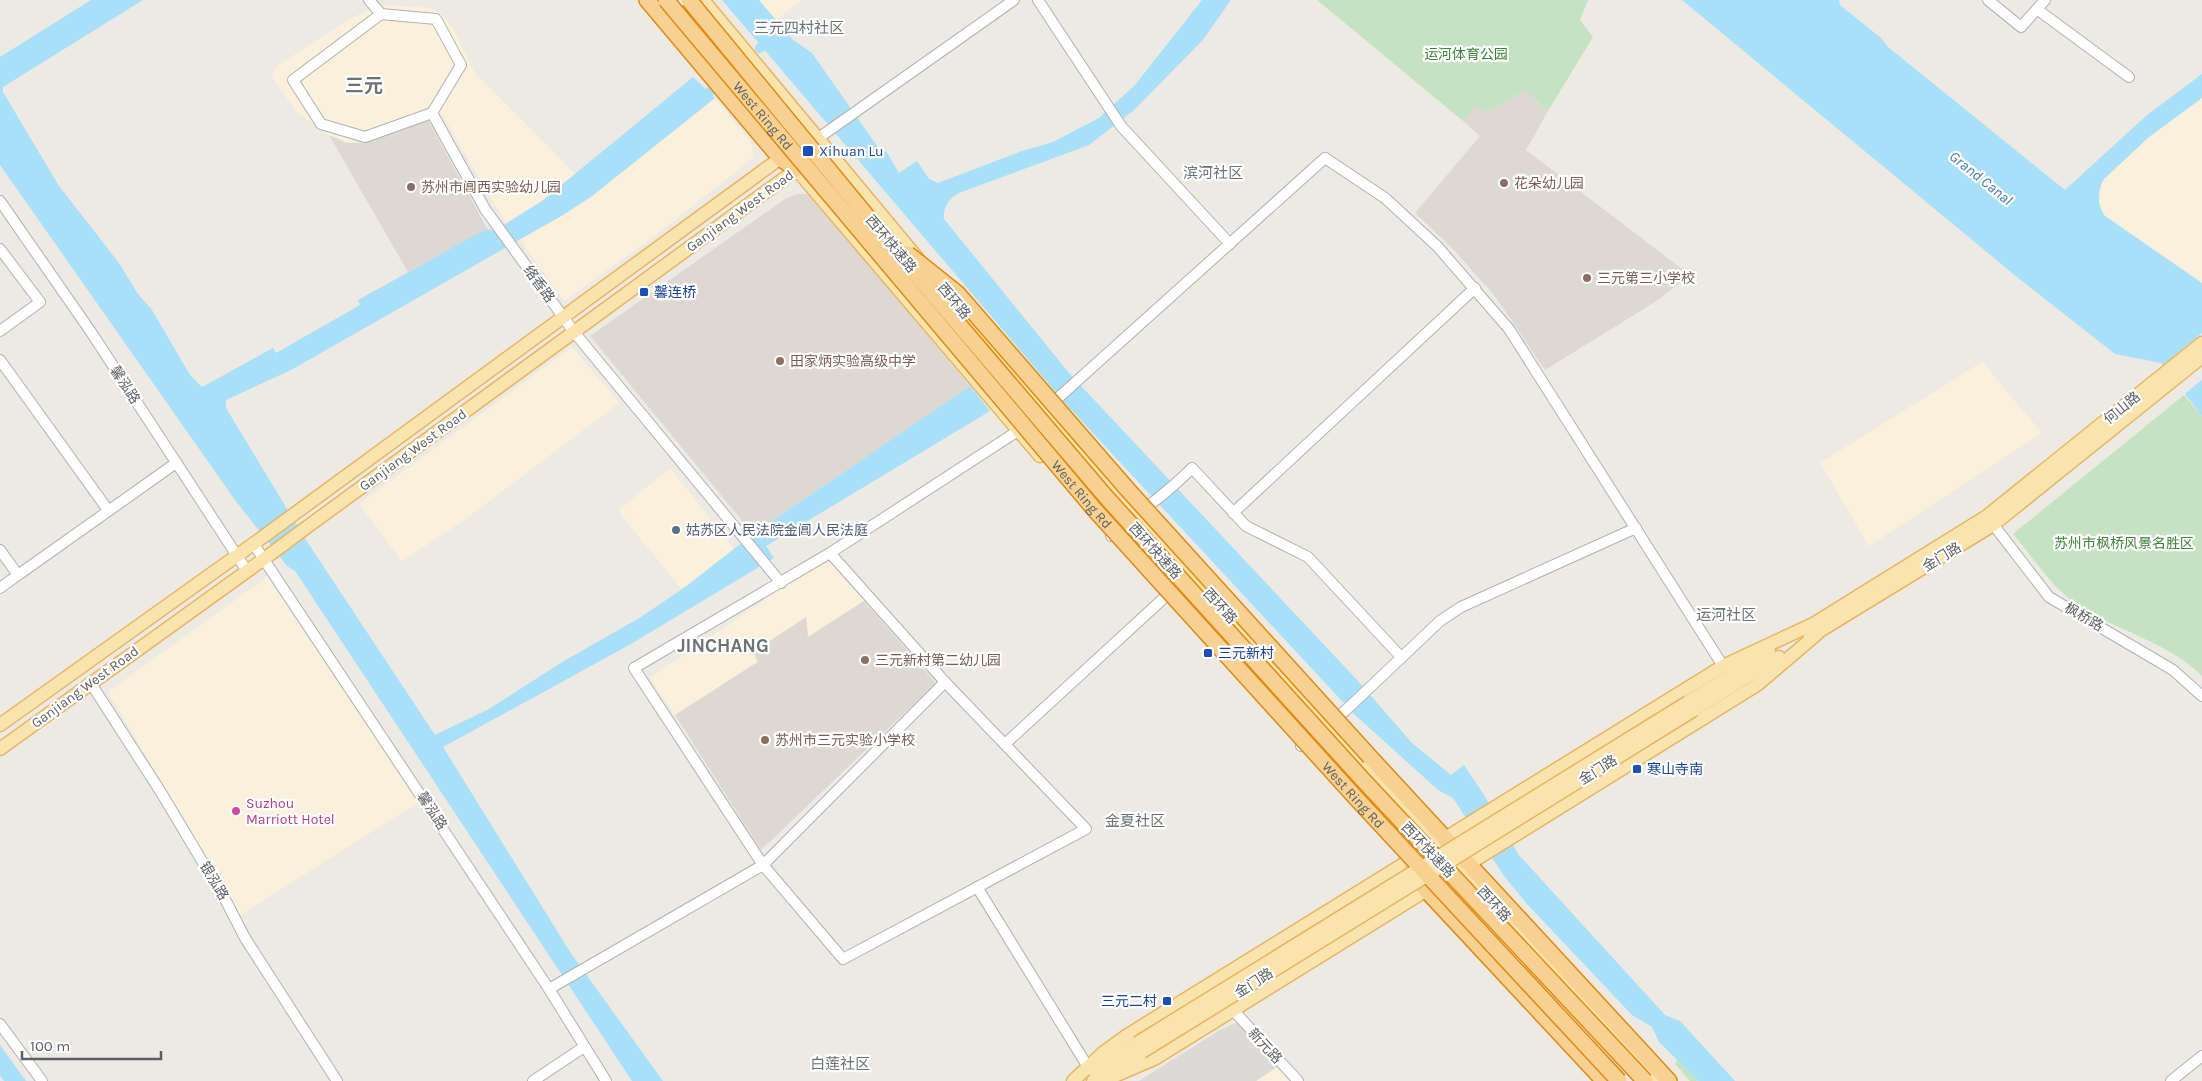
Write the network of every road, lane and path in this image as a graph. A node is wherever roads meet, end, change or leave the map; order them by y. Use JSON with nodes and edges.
{"nodes":[{"id":1,"x":369,"y":0,"type":"edge"},
{"id":2,"x":647,"y":0,"type":"edge"},
{"id":3,"x":654,"y":0,"type":"edge"},
{"id":4,"x":666,"y":0,"type":"edge"},
{"id":5,"x":689,"y":0,"type":"edge"},
{"id":6,"x":703,"y":0,"type":"edge"},
{"id":7,"x":1014,"y":0,"type":"edge"},
{"id":8,"x":1038,"y":0,"type":"edge"},
{"id":9,"x":1988,"y":0,"type":"edge"},
{"id":10,"x":2045,"y":0,"type":"edge"},
{"id":11,"x":2038,"y":10,"type":"junction"},
{"id":12,"x":381,"y":14,"type":"junction"},
{"id":13,"x":710,"y":67,"type":"junction"},
{"id":14,"x":2129,"y":77,"type":"dead end"},
{"id":15,"x":432,"y":113,"type":"junction"},
{"id":16,"x":818,"y":140,"type":"junction"},
{"id":17,"x":797,"y":145,"type":"junction"},
{"id":18,"x":782,"y":157,"type":"junction"},
{"id":19,"x":809,"y":159,"type":"junction"},
{"id":20,"x":796,"y":169,"type":"junction"},
{"id":21,"x":0,"y":201,"type":"edge"},
{"id":22,"x":880,"y":232,"type":"junction"},
{"id":23,"x":1230,"y":244,"type":"junction"},
{"id":24,"x":0,"y":249,"type":"edge"},
{"id":25,"x":1475,"y":288,"type":"junction"},
{"id":26,"x":954,"y":300,"type":"junction"},
{"id":27,"x":564,"y":317,"type":"junction"},
{"id":28,"x":0,"y":331,"type":"edge"},
{"id":29,"x":574,"y":332,"type":"junction"},
{"id":30,"x":2202,"y":343,"type":"edge"},
{"id":31,"x":2202,"y":357,"type":"edge"},
{"id":32,"x":0,"y":360,"type":"edge"},
{"id":33,"x":489,"y":371,"type":"junction"},
{"id":34,"x":500,"y":386,"type":"junction"},
{"id":35,"x":1046,"y":409,"type":"junction"},
{"id":36,"x":1019,"y":431,"type":"junction"},
{"id":37,"x":176,"y":463,"type":"junction"},
{"id":38,"x":2046,"y":476,"type":"junction"},
{"id":39,"x":108,"y":510,"type":"junction"},
{"id":40,"x":1233,"y":513,"type":"junction"},
{"id":41,"x":1137,"y":514,"type":"junction"},
{"id":42,"x":1990,"y":520,"type":"junction"},
{"id":43,"x":1636,"y":528,"type":"junction"},
{"id":44,"x":1110,"y":537,"type":"junction"},
{"id":45,"x":255,"y":543,"type":"junction"},
{"id":46,"x":0,"y":550,"type":"edge"},
{"id":47,"x":830,"y":553,"type":"junction"},
{"id":48,"x":236,"y":556,"type":"junction"},
{"id":49,"x":266,"y":557,"type":"junction"},
{"id":50,"x":247,"y":571,"type":"junction"},
{"id":51,"x":18,"y":574,"type":"junction"},
{"id":52,"x":781,"y":582,"type":"junction"},
{"id":53,"x":0,"y":588,"type":"edge"},
{"id":54,"x":1164,"y":597,"type":"junction"},
{"id":55,"x":1814,"y":629,"type":"junction"},
{"id":56,"x":1401,"y":657,"type":"junction"},
{"id":57,"x":1723,"y":666,"type":"junction"},
{"id":58,"x":90,"y":682,"type":"junction"},
{"id":59,"x":945,"y":682,"type":"junction"},
{"id":60,"x":2202,"y":696,"type":"edge"},
{"id":61,"x":1328,"y":723,"type":"junction"},
{"id":62,"x":0,"y":726,"type":"edge"},
{"id":63,"x":1004,"y":744,"type":"junction"},
{"id":64,"x":1301,"y":746,"type":"junction"},
{"id":65,"x":0,"y":749,"type":"edge"},
{"id":66,"x":1442,"y":841,"type":"junction"},
{"id":67,"x":1407,"y":863,"type":"junction"},
{"id":68,"x":763,"y":865,"type":"junction"},
{"id":69,"x":1465,"y":866,"type":"junction"},
{"id":70,"x":977,"y":887,"type":"junction"},
{"id":71,"x":1428,"y":889,"type":"junction"},
{"id":72,"x":553,"y":986,"type":"junction"},
{"id":73,"x":1233,"y":1010,"type":"junction"},
{"id":74,"x":0,"y":1024,"type":"edge"},
{"id":75,"x":584,"y":1047,"type":"junction"},
{"id":76,"x":1140,"y":1047,"type":"junction"},
{"id":77,"x":2202,"y":1056,"type":"edge"},
{"id":78,"x":1088,"y":1067,"type":"junction"},
{"id":79,"x":42,"y":1081,"type":"edge"},
{"id":80,"x":337,"y":1081,"type":"edge"},
{"id":81,"x":533,"y":1081,"type":"edge"},
{"id":82,"x":606,"y":1081,"type":"edge"},
{"id":83,"x":1074,"y":1081,"type":"edge"},
{"id":84,"x":1093,"y":1081,"type":"edge"},
{"id":85,"x":1103,"y":1081,"type":"edge"},
{"id":86,"x":1298,"y":1081,"type":"edge"},
{"id":87,"x":1604,"y":1081,"type":"edge"},
{"id":88,"x":1609,"y":1081,"type":"edge"},
{"id":89,"x":1619,"y":1081,"type":"edge"},
{"id":90,"x":1645,"y":1081,"type":"edge"},
{"id":91,"x":1658,"y":1081,"type":"edge"},
{"id":92,"x":1670,"y":1081,"type":"edge"},
{"id":93,"x":2171,"y":1081,"type":"edge"}],
"edges":[{"from":1,"to":12,"type":"street"},
{"from":2,"to":18,"type":"highway"},
{"from":3,"to":13,"type":"main road"},
{"from":4,"to":89,"type":"highway","name":"West Ring Rd","bridge":true},
{"from":5,"to":22,"type":"highway","name":"西环快速路","bridge":true},
{"from":6,"to":16,"type":"main road","name":"西环路"},
{"from":7,"to":16,"type":"street"},
{"from":8,"to":23,"type":"street"},
{"from":9,"to":11,"type":"street"},
{"from":10,"to":11,"type":"street"},
{"from":11,"to":14,"type":"street"},
{"from":12,"to":15,"type":"street"},
{"from":12,"to":15,"type":"street"},
{"from":13,"to":17,"type":"main road"},
{"from":13,"to":18,"type":"main road"},
{"from":15,"to":27,"type":"street","name":"络香路"},
{"from":16,"to":17,"type":"main road","name":"Ganjiang West Road"},
{"from":16,"to":19,"type":"main road","name":"Ganjiang West Road"},
{"from":16,"to":26,"type":"main road","name":"西环路"},
{"from":17,"to":18,"type":"main road","name":"Ganjiang West Road"},
{"from":18,"to":19,"type":"main road"},
{"from":18,"to":20,"type":"highway"},
{"from":18,"to":27,"type":"main road","name":"Ganjiang West Road"},
{"from":19,"to":20,"type":"main road","name":"Ganjiang West Road"},
{"from":19,"to":26,"type":"main road"},
{"from":20,"to":29,"type":"main road","name":"Ganjiang West Road"},
{"from":20,"to":36,"type":"main road"},
{"from":21,"to":37,"type":"street","name":"馨泓路"},
{"from":22,"to":66,"type":"highway","bridge":true},
{"from":22,"to":90,"type":"highway","name":"西环快速路","bridge":true},
{"from":23,"to":25,"type":"street"},
{"from":23,"to":35,"type":"street"},
{"from":24,"to":28,"type":"street"},
{"from":25,"to":40,"type":"street"},
{"from":25,"to":43,"type":"street"},
{"from":26,"to":35,"type":"main road","name":"西环路"},
{"from":27,"to":29,"type":"street","name":"络香路"},
{"from":27,"to":33,"type":"main road","name":"Ganjiang West Road"},
{"from":29,"to":34,"type":"main road","name":"Ganjiang West Road"},
{"from":29,"to":52,"type":"street","name":"络香路"},
{"from":30,"to":38,"type":"main road","name":"何山路"},
{"from":31,"to":38,"type":"main road","name":"何山路"},
{"from":32,"to":39,"type":"street"},
{"from":33,"to":34,"type":"main road"},
{"from":33,"to":45,"type":"main road","name":"Ganjiang West Road"},
{"from":34,"to":49,"type":"main road","name":"Ganjiang West Road","bridge":true},
{"from":35,"to":36,"type":"street"},
{"from":35,"to":41,"type":"main road","name":"西环路"},
{"from":36,"to":44,"type":"main road"},
{"from":36,"to":47,"type":"street"},
{"from":37,"to":39,"type":"street"},
{"from":37,"to":48,"type":"street","name":"馨泓路"},
{"from":38,"to":42,"type":"main road","name":"金门路"},
{"from":39,"to":51,"type":"street"},
{"from":40,"to":41,"type":"street"},
{"from":40,"to":56,"type":"street"},
{"from":41,"to":44,"type":"street"},
{"from":41,"to":61,"type":"main road","name":"西环路"},
{"from":42,"to":55,"type":"main road","name":"金门路"},
{"from":42,"to":60,"type":"street","name":"枫桥路"},
{"from":43,"to":56,"type":"street"},
{"from":43,"to":57,"type":"street"},
{"from":44,"to":54,"type":"main road"},
{"from":45,"to":48,"type":"main road","name":"Ganjiang West Road"},
{"from":45,"to":49,"type":"street","name":"馨泓路"},
{"from":46,"to":51,"type":"street"},
{"from":47,"to":52,"type":"street"},
{"from":47,"to":59,"type":"street"},
{"from":48,"to":50,"type":"street","name":"馨泓路"},
{"from":48,"to":62,"type":"main road","name":"Ganjiang West Road"},
{"from":49,"to":50,"type":"main road","name":"Ganjiang West Road"},
{"from":49,"to":72,"type":"street","name":"馨泓路"},
{"from":50,"to":58,"type":"main road","name":"Ganjiang West Road"},
{"from":51,"to":53,"type":"street"},
{"from":52,"to":68,"type":"street"},
{"from":54,"to":63,"type":"street"},
{"from":54,"to":64,"type":"main road"},
{"from":55,"to":57,"type":"main road"},
{"from":55,"to":69,"type":"main road"},
{"from":55,"to":76,"type":"main road","name":"金门路","bridge":true},
{"from":56,"to":61,"type":"street"},
{"from":57,"to":66,"type":"main road"},
{"from":58,"to":65,"type":"main road","name":"Ganjiang West Road"},
{"from":58,"to":80,"type":"street","name":"银泓路"},
{"from":59,"to":63,"type":"street"},
{"from":59,"to":68,"type":"street"},
{"from":61,"to":64,"type":"street"},
{"from":61,"to":66,"type":"main road","name":"西环路"},
{"from":63,"to":70,"type":"street"},
{"from":64,"to":67,"type":"main road"},
{"from":66,"to":67,"type":"main road"},
{"from":66,"to":69,"type":"highway"},
{"from":67,"to":71,"type":"highway"},
{"from":67,"to":78,"type":"main road"},
{"from":68,"to":70,"type":"street"},
{"from":68,"to":72,"type":"street"},
{"from":69,"to":71,"type":"main road"},
{"from":69,"to":91,"type":"main road","name":"西环路"},
{"from":69,"to":92,"type":"highway"},
{"from":70,"to":78,"type":"street"},
{"from":71,"to":73,"type":"main road"},
{"from":71,"to":87,"type":"highway"},
{"from":71,"to":88,"type":"main road"},
{"from":72,"to":75,"type":"street","name":"馨泓路"},
{"from":73,"to":85,"type":"main road"},
{"from":73,"to":86,"type":"street","name":"新元路"},
{"from":74,"to":79,"type":"street"},
{"from":75,"to":81,"type":"street"},
{"from":75,"to":82,"type":"street","name":"馨泓路"},
{"from":76,"to":83,"type":"main road"},
{"from":76,"to":84,"type":"main road"},
{"from":77,"to":93,"type":"street"},
{"from":78,"to":83,"type":"main road"}]}
